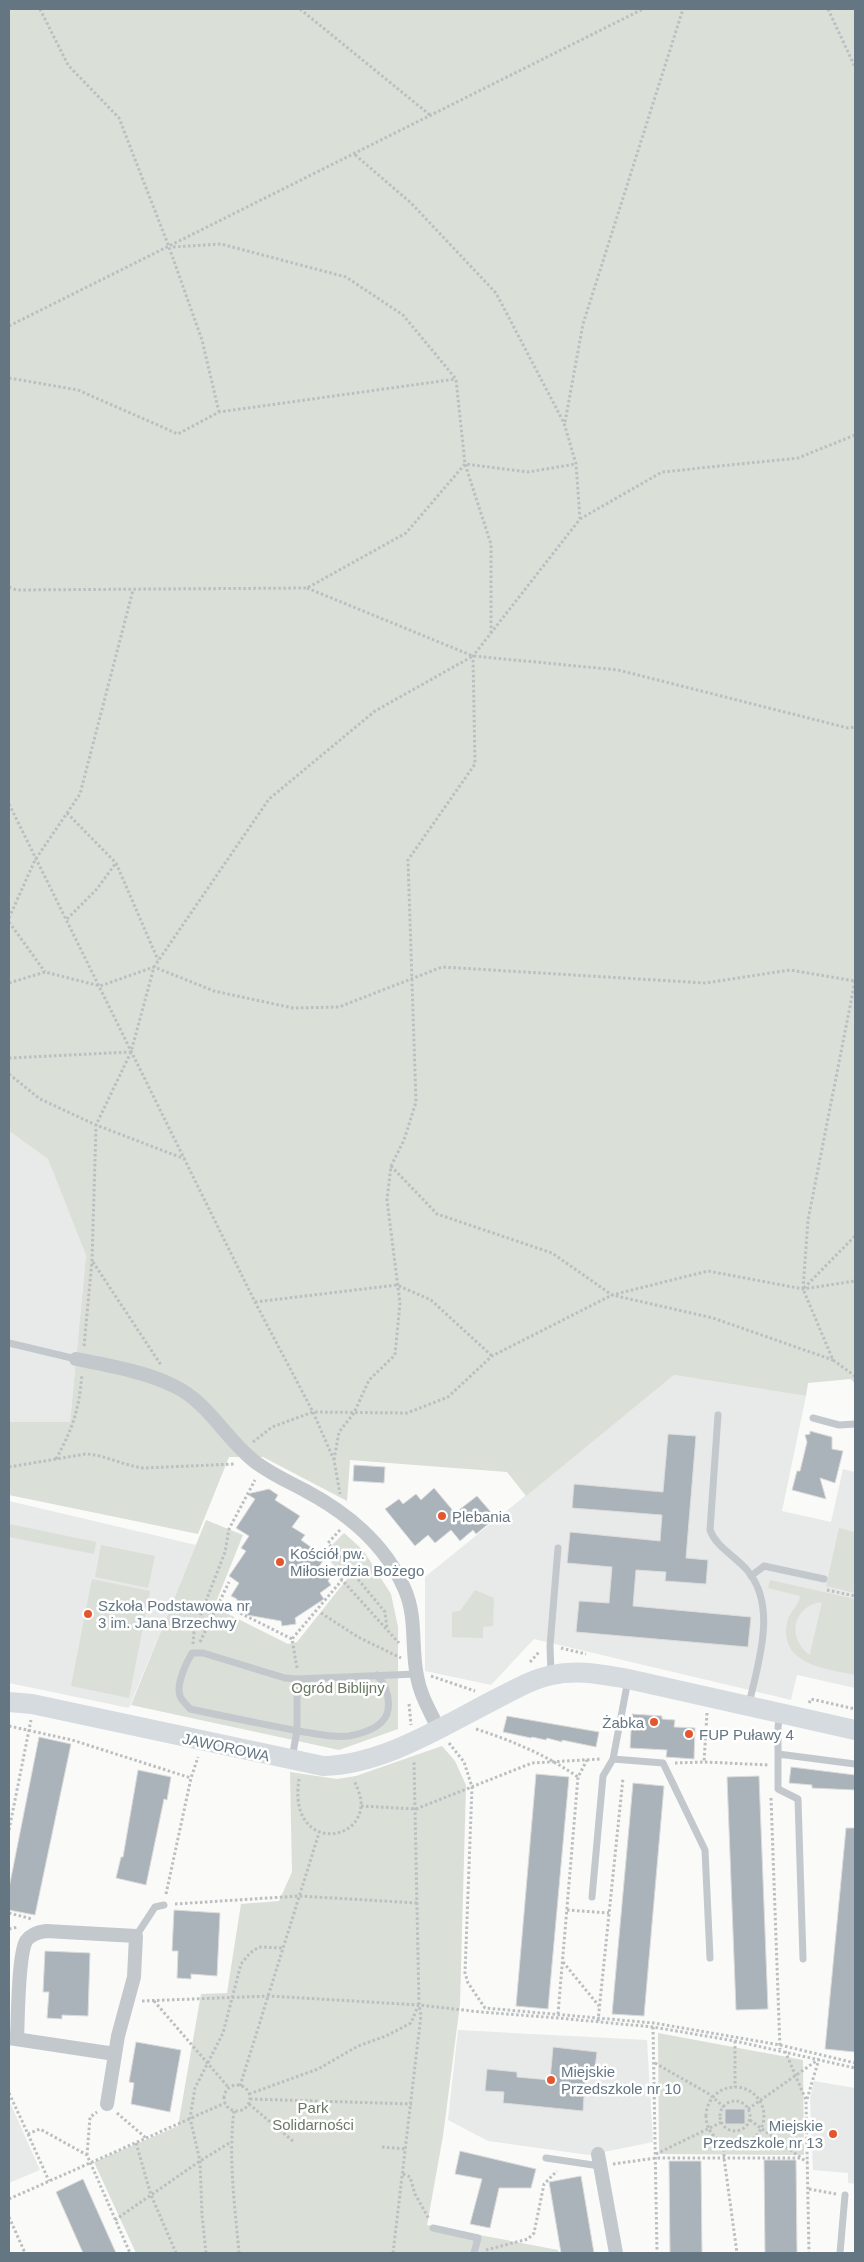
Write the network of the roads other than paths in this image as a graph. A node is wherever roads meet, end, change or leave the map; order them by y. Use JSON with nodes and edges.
{"nodes":[{"id":1,"x":9,"y":1343,"type":"edge"},
{"id":2,"x":79,"y":1360,"type":"joint"},
{"id":3,"x":718,"y":1415,"type":"dead end"},
{"id":4,"x":813,"y":1418,"type":"dead end"},
{"id":5,"x":855,"y":1424,"type":"edge"},
{"id":6,"x":558,"y":1548,"type":"dead end"},
{"id":7,"x":751,"y":1576,"type":"junction"},
{"id":8,"x":824,"y":1579,"type":"road end"},
{"id":9,"x":377,"y":1674,"type":"junction"},
{"id":10,"x":411,"y":1674,"type":"junction"},
{"id":11,"x":551,"y":1675,"type":"junction"},
{"id":12,"x":297,"y":1679,"type":"junction"},
{"id":13,"x":628,"y":1680,"type":"junction"},
{"id":14,"x":9,"y":1702,"type":"edge"},
{"id":15,"x":748,"y":1706,"type":"junction"},
{"id":16,"x":780,"y":1714,"type":"junction"},
{"id":17,"x":438,"y":1728,"type":"junction"},
{"id":18,"x":855,"y":1730,"type":"edge"},
{"id":19,"x":297,"y":1731,"type":"junction"},
{"id":20,"x":778,"y":1754,"type":"junction"},
{"id":21,"x":613,"y":1759,"type":"junction"},
{"id":22,"x":855,"y":1764,"type":"edge"},
{"id":23,"x":296,"y":1767,"type":"junction"},
{"id":24,"x":592,"y":1898,"type":"dead end"},
{"id":25,"x":164,"y":1905,"type":"road end"},
{"id":26,"x":136,"y":1936,"type":"junction"},
{"id":27,"x":710,"y":1958,"type":"dead end"},
{"id":28,"x":803,"y":1959,"type":"dead end"},
{"id":29,"x":13,"y":2038,"type":"edge"},
{"id":30,"x":114,"y":2054,"type":"junction"},
{"id":31,"x":107,"y":2104,"type":"road end"},
{"id":32,"x":546,"y":2158,"type":"dead end"},
{"id":33,"x":599,"y":2160,"type":"joint"},
{"id":34,"x":845,"y":2195,"type":"dead end"},
{"id":35,"x":435,"y":2229,"type":"road end"},
{"id":36,"x":474,"y":2253,"type":"edge"},
{"id":37,"x":616,"y":2253,"type":"edge"},
{"id":38,"x":840,"y":2253,"type":"edge"}],
"edges":[{"from":1,"to":2,"type":"lane"},
{"from":2,"to":10,"type":"street"},
{"from":3,"to":7,"type":"lane"},
{"from":4,"to":5,"type":"lane"},
{"from":6,"to":11,"type":"lane"},
{"from":7,"to":8,"type":"lane"},
{"from":7,"to":15,"type":"lane"},
{"from":9,"to":10,"type":"lane"},
{"from":9,"to":12,"type":"lane"},
{"from":9,"to":19,"type":"lane"},
{"from":10,"to":17,"type":"street"},
{"from":11,"to":13,"type":"street","name":"JAWOROWA"},
{"from":11,"to":17,"type":"street","name":"JAWOROWA"},
{"from":12,"to":19,"type":"lane"},
{"from":12,"to":19,"type":"lane"},
{"from":13,"to":15,"type":"street","name":"JAWOROWA"},
{"from":13,"to":21,"type":"lane"},
{"from":14,"to":23,"type":"street","name":"JAWOROWA"},
{"from":15,"to":16,"type":"street","name":"JAWOROWA"},
{"from":16,"to":18,"type":"street","name":"JAWOROWA"},
{"from":16,"to":20,"type":"lane"},
{"from":17,"to":23,"type":"street","name":"JAWOROWA"},
{"from":19,"to":23,"type":"lane"},
{"from":20,"to":22,"type":"lane"},
{"from":20,"to":28,"type":"lane"},
{"from":21,"to":24,"type":"lane"},
{"from":21,"to":27,"type":"lane"},
{"from":25,"to":26,"type":"lane"},
{"from":26,"to":29,"type":"street"},
{"from":26,"to":30,"type":"street"},
{"from":29,"to":30,"type":"street"},
{"from":30,"to":31,"type":"street"},
{"from":32,"to":33,"type":"lane"},
{"from":33,"to":37,"type":"street"},
{"from":34,"to":38,"type":"lane"},
{"from":35,"to":36,"type":"lane"}]}
